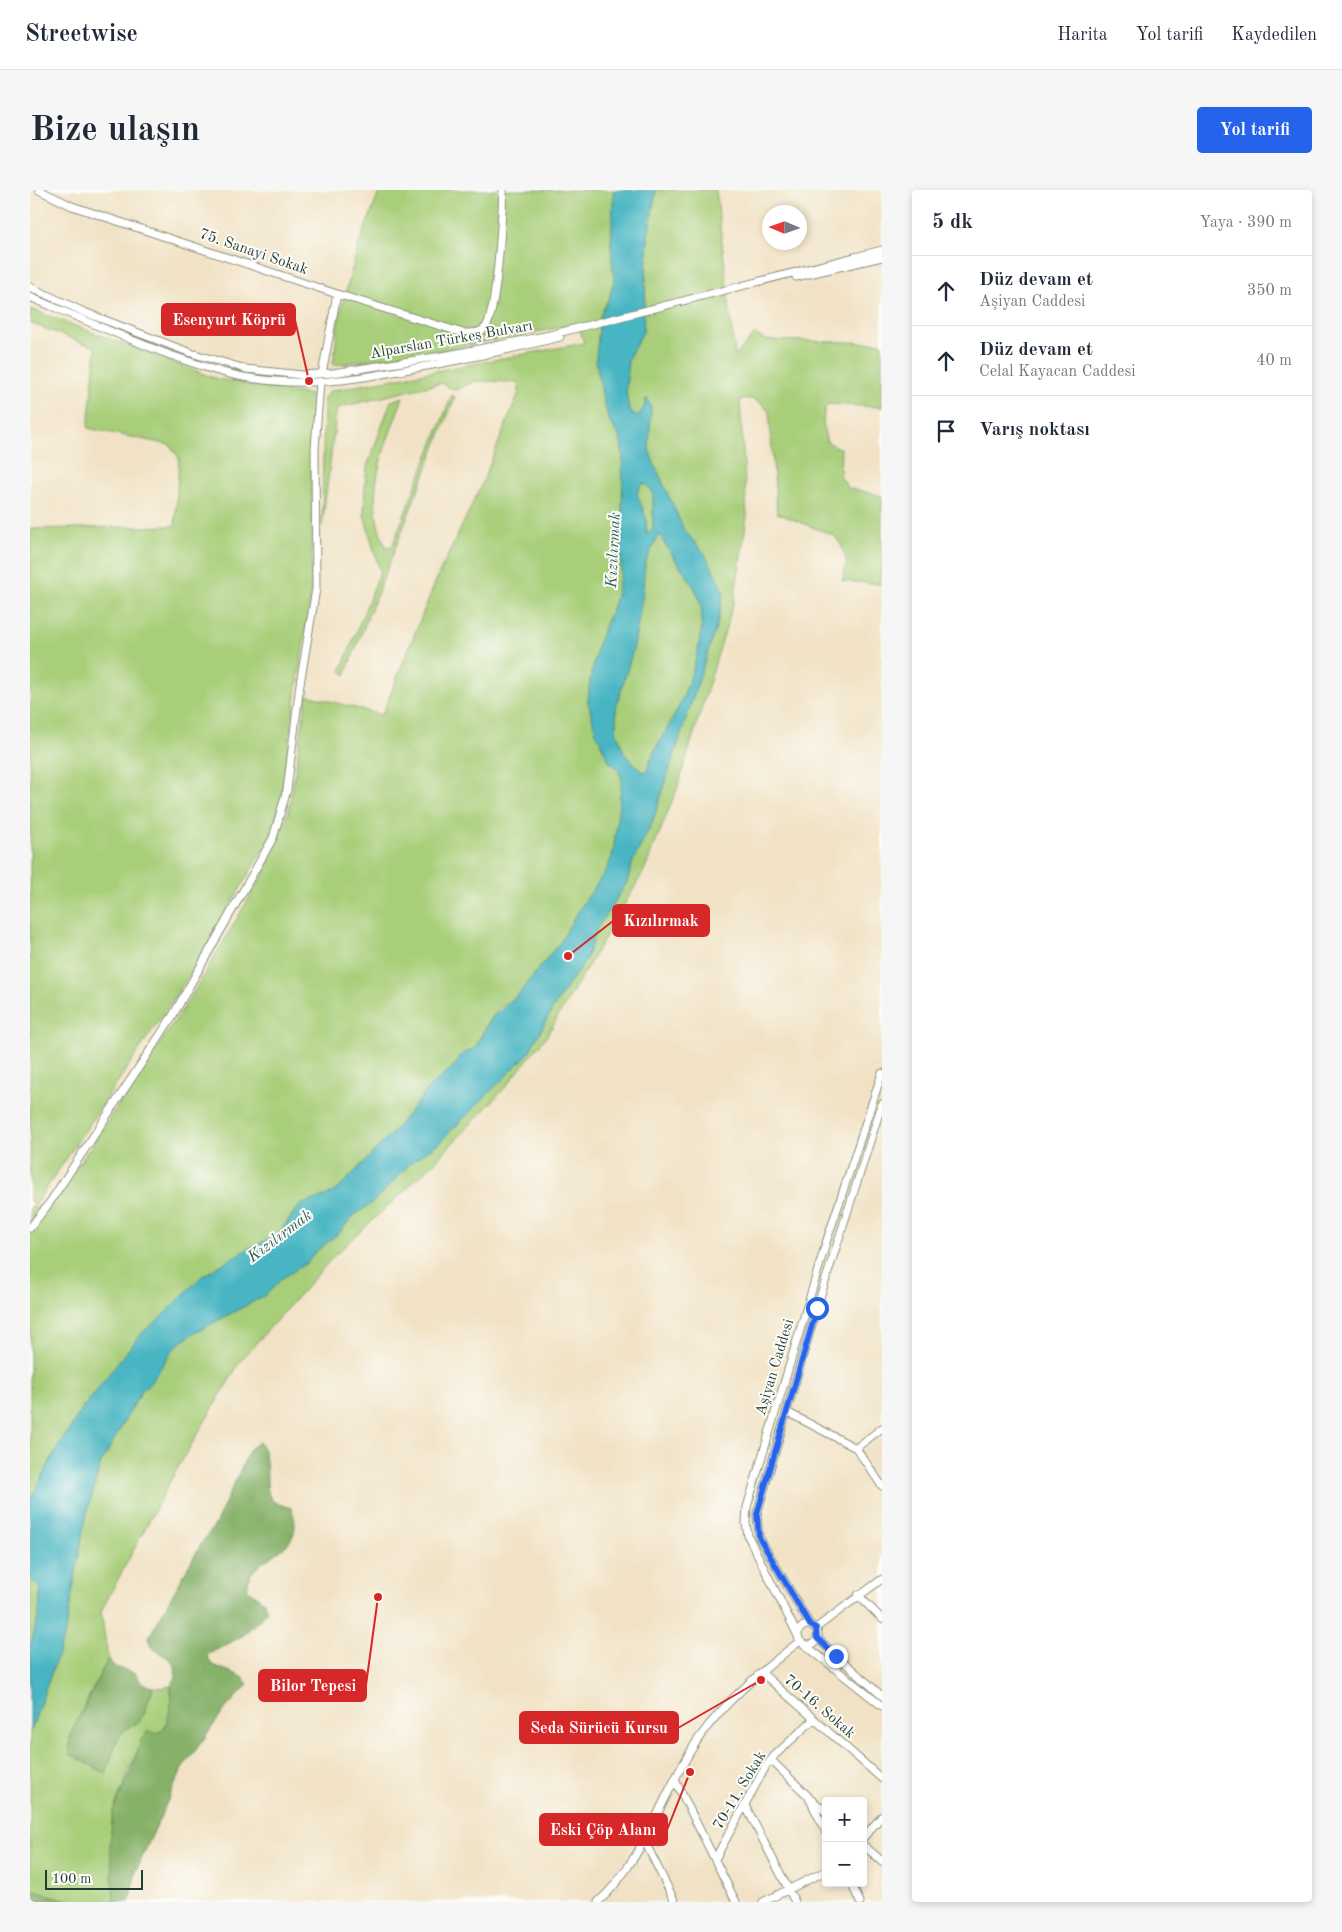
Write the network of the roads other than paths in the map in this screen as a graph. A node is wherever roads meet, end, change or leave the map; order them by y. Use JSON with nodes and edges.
{"nodes":[{"id":1,"x":40,"y":190,"type":"edge"},
{"id":2,"x":503,"y":190,"type":"edge"},
{"id":3,"x":882,"y":250,"type":"edge"},
{"id":4,"x":882,"y":257,"type":"edge"},
{"id":5,"x":764,"y":282,"type":"junction"},
{"id":6,"x":30,"y":287,"type":"edge"},
{"id":7,"x":337,"y":294,"type":"junction"},
{"id":8,"x":30,"y":297,"type":"edge"},
{"id":9,"x":563,"y":334,"type":"junction"},
{"id":10,"x":322,"y":374,"type":"junction"},
{"id":11,"x":320,"y":382,"type":"junction"},
{"id":12,"x":882,"y":1073,"type":"edge"},
{"id":13,"x":882,"y":1104,"type":"edge"},
{"id":14,"x":30,"y":1228,"type":"edge"},
{"id":15,"x":786,"y":1412,"type":"junction"},
{"id":16,"x":882,"y":1428,"type":"edge"},
{"id":17,"x":856,"y":1448,"type":"junction"},
{"id":18,"x":882,"y":1486,"type":"edge"},
{"id":19,"x":882,"y":1579,"type":"edge"},
{"id":20,"x":858,"y":1595,"type":"junction"},
{"id":21,"x":882,"y":1619,"type":"edge"},
{"id":22,"x":813,"y":1627,"type":"junction"},
{"id":23,"x":817,"y":1638,"type":"junction"},
{"id":24,"x":801,"y":1640,"type":"junction"},
{"id":25,"x":762,"y":1673,"type":"junction"},
{"id":26,"x":882,"y":1696,"type":"edge"},
{"id":27,"x":882,"y":1706,"type":"edge"},
{"id":28,"x":814,"y":1719,"type":"junction"},
{"id":29,"x":771,"y":1760,"type":"junction"},
{"id":30,"x":882,"y":1779,"type":"edge"},
{"id":31,"x":675,"y":1780,"type":"junction"},
{"id":32,"x":808,"y":1796,"type":"junction"},
{"id":33,"x":745,"y":1805,"type":"junction"},
{"id":34,"x":822,"y":1808,"type":"edge"},
{"id":35,"x":882,"y":1816,"type":"edge"},
{"id":36,"x":822,"y":1824,"type":"edge"},
{"id":37,"x":867,"y":1833,"type":"edge"},
{"id":38,"x":643,"y":1838,"type":"junction"},
{"id":39,"x":867,"y":1848,"type":"edge"},
{"id":40,"x":715,"y":1859,"type":"junction"},
{"id":41,"x":882,"y":1861,"type":"edge"},
{"id":42,"x":822,"y":1873,"type":"edge"},
{"id":43,"x":853,"y":1887,"type":"edge"},
{"id":44,"x":788,"y":1889,"type":"junction"},
{"id":45,"x":598,"y":1902,"type":"edge"},
{"id":46,"x":675,"y":1902,"type":"edge"},
{"id":47,"x":736,"y":1902,"type":"edge"},
{"id":48,"x":763,"y":1902,"type":"edge"},
{"id":49,"x":795,"y":1902,"type":"edge"},
{"id":50,"x":860,"y":1902,"type":"edge"}],
"edges":[{"from":1,"to":7,"type":"street","name":"75. Sanayi Sokak"},
{"from":2,"to":7,"type":"street","name":"75. Sanayi Sokak"},
{"from":3,"to":5,"type":"street","name":"Alparslan Türkeş Bulvarı"},
{"from":4,"to":5,"type":"street","name":"Alparslan Türkeş Bulvarı"},
{"from":5,"to":9,"type":"street","name":"Alparslan Türkeş Bulvarı"},
{"from":6,"to":10,"type":"street","name":"Alparslan Türkeş Bulvarı"},
{"from":7,"to":10,"type":"street"},
{"from":8,"to":11,"type":"street","name":"Alparslan Türkeş Bulvarı"},
{"from":9,"to":10,"type":"street","name":"Alparslan Türkeş Bulvarı"},
{"from":9,"to":11,"type":"street","name":"Alparslan Türkeş Bulvarı"},
{"from":11,"to":14,"type":"street"},
{"from":12,"to":24,"type":"street","name":"Aşiyan Caddesi"},
{"from":13,"to":15,"type":"street","name":"Aşiyan Caddesi"},
{"from":15,"to":17,"type":"street"},
{"from":15,"to":22,"type":"street","name":"Aşiyan Caddesi"},
{"from":16,"to":17,"type":"street"},
{"from":17,"to":18,"type":"street"},
{"from":19,"to":20,"type":"street"},
{"from":20,"to":21,"type":"street"},
{"from":20,"to":22,"type":"street"},
{"from":22,"to":23,"type":"street"},
{"from":22,"to":24,"type":"street"},
{"from":23,"to":24,"type":"street"},
{"from":23,"to":26,"type":"street"},
{"from":24,"to":25,"type":"street"},
{"from":24,"to":27,"type":"street"},
{"from":25,"to":28,"type":"street","name":"70-16. Sokak"},
{"from":25,"to":31,"type":"street"},
{"from":28,"to":29,"type":"street","name":"70-11. Sokak"},
{"from":28,"to":30,"type":"street","name":"70-16. Sokak"},
{"from":29,"to":32,"type":"street"},
{"from":29,"to":33,"type":"street","name":"70-11. Sokak"},
{"from":31,"to":38,"type":"street"},
{"from":31,"to":40,"type":"street"},
{"from":32,"to":34,"type":"street"},
{"from":32,"to":36,"type":"street"},
{"from":33,"to":40,"type":"street","name":"70-11. Sokak"},
{"from":33,"to":44,"type":"street"},
{"from":35,"to":37,"type":"street"},
{"from":38,"to":45,"type":"street"},
{"from":38,"to":46,"type":"street"},
{"from":39,"to":41,"type":"street"},
{"from":40,"to":47,"type":"street"},
{"from":42,"to":44,"type":"street"},
{"from":43,"to":50,"type":"street"},
{"from":44,"to":48,"type":"street"},
{"from":44,"to":49,"type":"street"}]}
